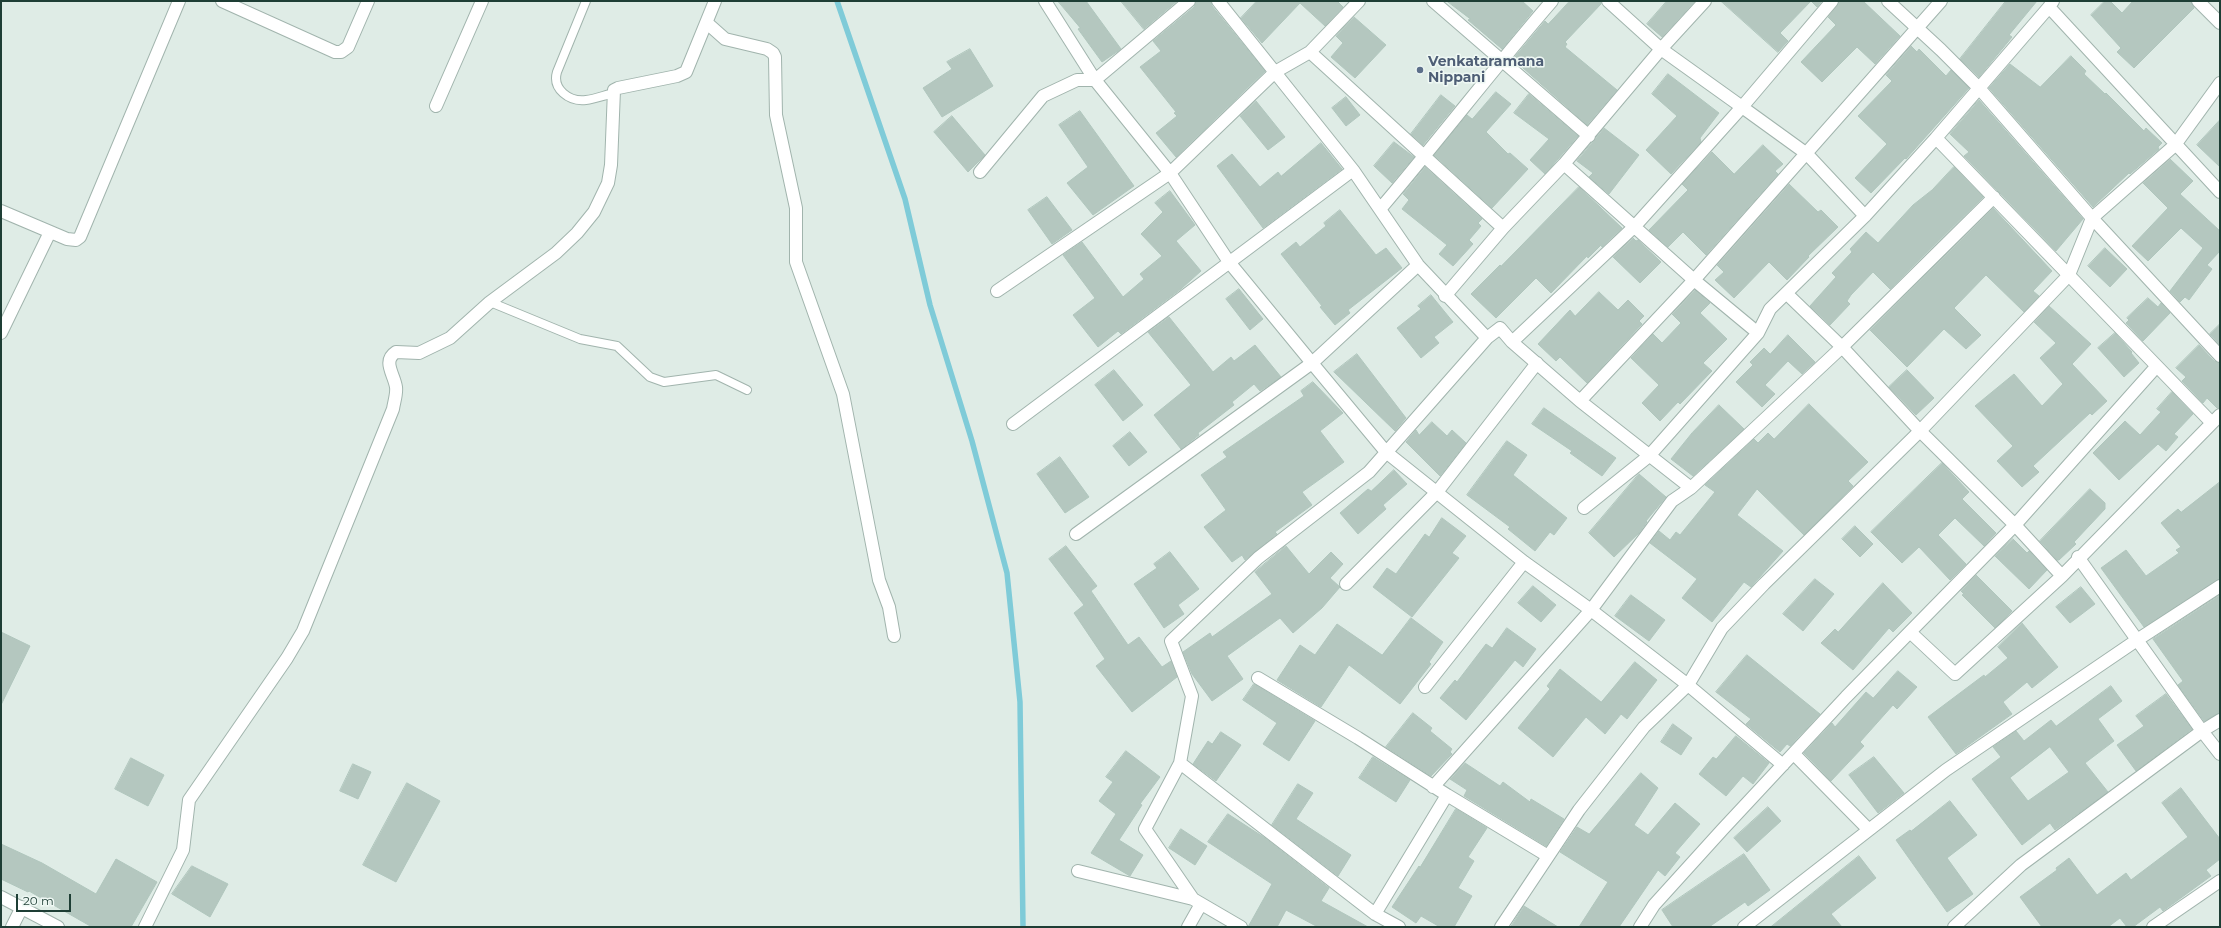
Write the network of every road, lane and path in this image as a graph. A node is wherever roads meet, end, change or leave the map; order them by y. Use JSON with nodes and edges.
{"nodes":[{"id":1,"x":179,"y":1,"type":"edge"},
{"id":2,"x":222,"y":1,"type":"edge"},
{"id":3,"x":368,"y":1,"type":"edge"},
{"id":4,"x":482,"y":1,"type":"edge"},
{"id":5,"x":586,"y":1,"type":"edge"},
{"id":6,"x":715,"y":1,"type":"edge"},
{"id":7,"x":1045,"y":1,"type":"edge"},
{"id":8,"x":1189,"y":1,"type":"edge"},
{"id":9,"x":1218,"y":1,"type":"edge"},
{"id":10,"x":1359,"y":1,"type":"edge"},
{"id":11,"x":1433,"y":1,"type":"edge"},
{"id":12,"x":1552,"y":1,"type":"edge"},
{"id":13,"x":1608,"y":1,"type":"edge"},
{"id":14,"x":1705,"y":1,"type":"edge"},
{"id":15,"x":1832,"y":1,"type":"edge"},
{"id":16,"x":1888,"y":1,"type":"edge"},
{"id":17,"x":1941,"y":1,"type":"edge"},
{"id":18,"x":2198,"y":1,"type":"edge"},
{"id":19,"x":2051,"y":4,"type":"edge"},
{"id":20,"x":2220,"y":22,"type":"edge"},
{"id":21,"x":707,"y":23,"type":"junction"},
{"id":22,"x":1918,"y":29,"type":"junction"},
{"id":23,"x":1661,"y":49,"type":"junction"},
{"id":24,"x":1310,"y":52,"type":"junction"},
{"id":25,"x":1501,"y":59,"type":"junction"},
{"id":26,"x":1275,"y":72,"type":"junction"},
{"id":27,"x":1095,"y":80,"type":"junction"},
{"id":28,"x":2220,"y":83,"type":"edge"},
{"id":29,"x":1979,"y":88,"type":"junction"},
{"id":30,"x":614,"y":93,"type":"junction"},
{"id":31,"x":436,"y":106,"type":"dead end"},
{"id":32,"x":1742,"y":108,"type":"junction"},
{"id":33,"x":1589,"y":136,"type":"junction"},
{"id":34,"x":1936,"y":138,"type":"junction"},
{"id":35,"x":2175,"y":146,"type":"junction"},
{"id":36,"x":1807,"y":154,"type":"junction"},
{"id":37,"x":1425,"y":157,"type":"junction"},
{"id":38,"x":1564,"y":164,"type":"junction"},
{"id":39,"x":1352,"y":170,"type":"junction"},
{"id":40,"x":980,"y":172,"type":"dead end"},
{"id":41,"x":1170,"y":173,"type":"junction"},
{"id":42,"x":2220,"y":192,"type":"edge"},
{"id":43,"x":1994,"y":197,"type":"junction"},
{"id":44,"x":1381,"y":208,"type":"junction"},
{"id":45,"x":1,"y":211,"type":"edge"},
{"id":46,"x":1865,"y":216,"type":"junction"},
{"id":47,"x":2092,"y":218,"type":"junction"},
{"id":48,"x":1635,"y":226,"type":"junction"},
{"id":49,"x":1503,"y":228,"type":"junction"},
{"id":50,"x":50,"y":232,"type":"junction"},
{"id":51,"x":1230,"y":262,"type":"junction"},
{"id":52,"x":1418,"y":265,"type":"junction"},
{"id":53,"x":2069,"y":275,"type":"junction"},
{"id":54,"x":1694,"y":280,"type":"junction"},
{"id":55,"x":997,"y":291,"type":"dead end"},
{"id":56,"x":1787,"y":294,"type":"junction"},
{"id":57,"x":1445,"y":296,"type":"junction"},
{"id":58,"x":490,"y":302,"type":"junction"},
{"id":59,"x":1,"y":333,"type":"edge"},
{"id":60,"x":1758,"y":333,"type":"junction"},
{"id":61,"x":1487,"y":338,"type":"junction"},
{"id":62,"x":1512,"y":342,"type":"junction"},
{"id":63,"x":1842,"y":347,"type":"junction"},
{"id":64,"x":2220,"y":356,"type":"edge"},
{"id":65,"x":1312,"y":363,"type":"junction"},
{"id":66,"x":1537,"y":363,"type":"junction"},
{"id":67,"x":2156,"y":367,"type":"junction"},
{"id":68,"x":747,"y":390,"type":"dead end"},
{"id":69,"x":1580,"y":401,"type":"junction"},
{"id":70,"x":2216,"y":419,"type":"edge"},
{"id":71,"x":1013,"y":424,"type":"dead end"},
{"id":72,"x":1920,"y":432,"type":"junction"},
{"id":73,"x":1386,"y":452,"type":"junction"},
{"id":74,"x":1649,"y":456,"type":"junction"},
{"id":75,"x":1691,"y":488,"type":"junction"},
{"id":76,"x":1437,"y":492,"type":"junction"},
{"id":77,"x":1584,"y":508,"type":"dead end"},
{"id":78,"x":2015,"y":525,"type":"junction"},
{"id":79,"x":1076,"y":534,"type":"dead end"},
{"id":80,"x":2078,"y":557,"type":"junction"},
{"id":81,"x":1524,"y":562,"type":"junction"},
{"id":82,"x":2062,"y":576,"type":"junction"},
{"id":83,"x":1346,"y":584,"type":"dead end"},
{"id":84,"x":2220,"y":586,"type":"edge"},
{"id":85,"x":1591,"y":610,"type":"junction"},
{"id":86,"x":1910,"y":632,"type":"junction"},
{"id":87,"x":894,"y":636,"type":"dead end"},
{"id":88,"x":2137,"y":640,"type":"junction"},
{"id":89,"x":1258,"y":678,"type":"dead end"},
{"id":90,"x":1688,"y":685,"type":"junction"},
{"id":91,"x":1425,"y":688,"type":"dead end"},
{"id":92,"x":2220,"y":720,"type":"edge"},
{"id":93,"x":2202,"y":731,"type":"junction"},
{"id":94,"x":1794,"y":754,"type":"junction"},
{"id":95,"x":2220,"y":754,"type":"edge"},
{"id":96,"x":1180,"y":763,"type":"junction"},
{"id":97,"x":1783,"y":764,"type":"junction"},
{"id":98,"x":1432,"y":787,"type":"junction"},
{"id":99,"x":1446,"y":796,"type":"junction"},
{"id":100,"x":1868,"y":829,"type":"junction"},
{"id":101,"x":1548,"y":856,"type":"junction"},
{"id":102,"x":1078,"y":871,"type":"dead end"},
{"id":103,"x":2220,"y":881,"type":"edge"},
{"id":104,"x":1,"y":896,"type":"edge"},
{"id":105,"x":1197,"y":901,"type":"junction"},
{"id":106,"x":22,"y":907,"type":"junction"},
{"id":107,"x":1375,"y":914,"type":"junction"},
{"id":108,"x":12,"y":927,"type":"edge"},
{"id":109,"x":58,"y":927,"type":"edge"},
{"id":110,"x":145,"y":927,"type":"edge"},
{"id":111,"x":1188,"y":927,"type":"edge"},
{"id":112,"x":1241,"y":927,"type":"edge"},
{"id":113,"x":1399,"y":927,"type":"edge"},
{"id":114,"x":1501,"y":927,"type":"edge"},
{"id":115,"x":1640,"y":927,"type":"edge"},
{"id":116,"x":1744,"y":927,"type":"edge"},
{"id":117,"x":1954,"y":927,"type":"edge"},
{"id":118,"x":2153,"y":927,"type":"edge"}],
"edges":[{"from":1,"to":50,"type":"street"},
{"from":2,"to":3,"type":"street"},
{"from":4,"to":31,"type":"street"},
{"from":5,"to":30,"type":"lane"},
{"from":6,"to":21,"type":"street"},
{"from":7,"to":27,"type":"street"},
{"from":8,"to":27,"type":"street"},
{"from":9,"to":26,"type":"street"},
{"from":10,"to":24,"type":"street"},
{"from":11,"to":25,"type":"street"},
{"from":12,"to":25,"type":"street"},
{"from":13,"to":23,"type":"street"},
{"from":14,"to":23,"type":"street"},
{"from":15,"to":32,"type":"street"},
{"from":16,"to":22,"type":"street"},
{"from":17,"to":22,"type":"street"},
{"from":18,"to":20,"type":"street"},
{"from":19,"to":29,"type":"street"},
{"from":19,"to":35,"type":"street"},
{"from":21,"to":30,"type":"street"},
{"from":21,"to":87,"type":"street"},
{"from":22,"to":29,"type":"street"},
{"from":22,"to":36,"type":"street"},
{"from":23,"to":32,"type":"street"},
{"from":23,"to":33,"type":"street"},
{"from":24,"to":26,"type":"street"},
{"from":24,"to":37,"type":"street"},
{"from":25,"to":33,"type":"street"},
{"from":25,"to":37,"type":"street"},
{"from":26,"to":39,"type":"street"},
{"from":26,"to":41,"type":"street"},
{"from":27,"to":40,"type":"street"},
{"from":27,"to":41,"type":"street"},
{"from":28,"to":35,"type":"street"},
{"from":29,"to":34,"type":"street"},
{"from":29,"to":47,"type":"street"},
{"from":30,"to":58,"type":"street"},
{"from":32,"to":36,"type":"street"},
{"from":32,"to":48,"type":"street"},
{"from":33,"to":38,"type":"street"},
{"from":34,"to":43,"type":"street"},
{"from":34,"to":46,"type":"street"},
{"from":35,"to":42,"type":"street"},
{"from":35,"to":47,"type":"street"},
{"from":36,"to":46,"type":"street"},
{"from":36,"to":54,"type":"street"},
{"from":37,"to":44,"type":"street"},
{"from":37,"to":49,"type":"street"},
{"from":38,"to":48,"type":"street"},
{"from":38,"to":49,"type":"street"},
{"from":39,"to":44,"type":"street"},
{"from":39,"to":51,"type":"street"},
{"from":41,"to":51,"type":"street"},
{"from":41,"to":55,"type":"street"},
{"from":43,"to":53,"type":"street"},
{"from":43,"to":63,"type":"street"},
{"from":44,"to":52,"type":"street"},
{"from":45,"to":50,"type":"street"},
{"from":46,"to":56,"type":"street"},
{"from":47,"to":53,"type":"street"},
{"from":47,"to":64,"type":"street"},
{"from":48,"to":54,"type":"street"},
{"from":48,"to":62,"type":"street"},
{"from":49,"to":57,"type":"street"},
{"from":50,"to":59,"type":"street"},
{"from":51,"to":65,"type":"street"},
{"from":51,"to":71,"type":"street"},
{"from":52,"to":57,"type":"street"},
{"from":52,"to":65,"type":"street"},
{"from":53,"to":67,"type":"street"},
{"from":53,"to":72,"type":"street"},
{"from":54,"to":60,"type":"street"},
{"from":54,"to":69,"type":"street"},
{"from":56,"to":60,"type":"street"},
{"from":56,"to":63,"type":"street"},
{"from":57,"to":61,"type":"street"},
{"from":58,"to":68,"type":"lane"},
{"from":58,"to":110,"type":"street"},
{"from":60,"to":74,"type":"street"},
{"from":61,"to":62,"type":"street"},
{"from":61,"to":73,"type":"street"},
{"from":62,"to":66,"type":"street"},
{"from":63,"to":72,"type":"street"},
{"from":63,"to":75,"type":"street"},
{"from":65,"to":73,"type":"street"},
{"from":65,"to":79,"type":"street"},
{"from":66,"to":69,"type":"street"},
{"from":66,"to":76,"type":"street"},
{"from":67,"to":70,"type":"street"},
{"from":67,"to":78,"type":"street"},
{"from":69,"to":74,"type":"street"},
{"from":70,"to":80,"type":"street"},
{"from":72,"to":78,"type":"street"},
{"from":72,"to":90,"type":"street"},
{"from":73,"to":76,"type":"street"},
{"from":73,"to":96,"type":"street"},
{"from":74,"to":75,"type":"street"},
{"from":74,"to":77,"type":"street"},
{"from":75,"to":85,"type":"street"},
{"from":76,"to":81,"type":"street"},
{"from":76,"to":83,"type":"street"},
{"from":78,"to":82,"type":"street"},
{"from":78,"to":86,"type":"street"},
{"from":80,"to":82,"type":"street"},
{"from":80,"to":88,"type":"street"},
{"from":81,"to":85,"type":"street"},
{"from":81,"to":91,"type":"street"},
{"from":82,"to":86,"type":"street"},
{"from":84,"to":88,"type":"street"},
{"from":85,"to":90,"type":"street"},
{"from":85,"to":98,"type":"street"},
{"from":86,"to":94,"type":"street"},
{"from":88,"to":93,"type":"street"},
{"from":88,"to":100,"type":"street"},
{"from":89,"to":98,"type":"street"},
{"from":90,"to":97,"type":"street"},
{"from":90,"to":101,"type":"street"},
{"from":92,"to":93,"type":"street"},
{"from":93,"to":95,"type":"street"},
{"from":93,"to":117,"type":"street"},
{"from":94,"to":97,"type":"street"},
{"from":94,"to":100,"type":"street"},
{"from":96,"to":105,"type":"street"},
{"from":96,"to":107,"type":"street"},
{"from":97,"to":115,"type":"street"},
{"from":98,"to":99,"type":"street"},
{"from":99,"to":101,"type":"street"},
{"from":99,"to":107,"type":"street"},
{"from":100,"to":116,"type":"street"},
{"from":101,"to":114,"type":"street"},
{"from":102,"to":105,"type":"street"},
{"from":103,"to":118,"type":"street"},
{"from":104,"to":106,"type":"street"},
{"from":105,"to":111,"type":"street"},
{"from":105,"to":112,"type":"street"},
{"from":106,"to":108,"type":"street"},
{"from":106,"to":109,"type":"street"},
{"from":107,"to":113,"type":"street"}]}
